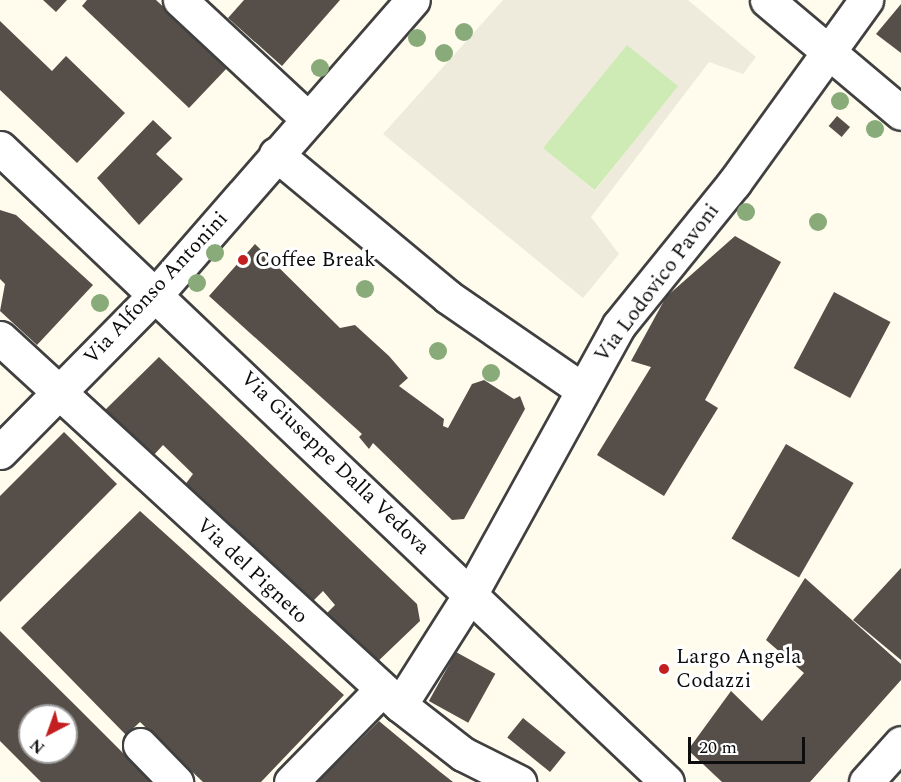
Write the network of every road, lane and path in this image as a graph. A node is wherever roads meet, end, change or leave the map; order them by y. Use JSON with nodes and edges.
{"nodes":[{"id":1,"x":180,"y":0,"type":"edge"},
{"id":2,"x":413,"y":0,"type":"edge"},
{"id":3,"x":767,"y":0,"type":"edge"},
{"id":4,"x":866,"y":0,"type":"edge"},
{"id":5,"x":828,"y":51,"type":"junction"},
{"id":6,"x":901,"y":113,"type":"edge"},
{"id":7,"x":308,"y":119,"type":"junction"},
{"id":8,"x":0,"y":148,"type":"edge"},
{"id":9,"x":276,"y":154,"type":"junction"},
{"id":10,"x":157,"y":294,"type":"junction"},
{"id":11,"x":0,"y":338,"type":"edge"},
{"id":12,"x":580,"y":388,"type":"junction"},
{"id":13,"x":58,"y":392,"type":"junction"},
{"id":14,"x":0,"y":452,"type":"edge"},
{"id":15,"x":471,"y":593,"type":"junction"},
{"id":16,"x":391,"y":697,"type":"junction"},
{"id":17,"x":901,"y":743,"type":"edge"},
{"id":18,"x":140,"y":745,"type":"dead end"},
{"id":19,"x":176,"y":782,"type":"edge"},
{"id":20,"x":291,"y":782,"type":"edge"},
{"id":21,"x":519,"y":782,"type":"edge"},
{"id":22,"x":667,"y":782,"type":"edge"},
{"id":23,"x":866,"y":782,"type":"edge"}],
"edges":[{"from":1,"to":7,"type":"street"},
{"from":2,"to":7,"type":"street","name":"Via Alfonso Antonini"},
{"from":3,"to":5,"type":"street"},
{"from":4,"to":5,"type":"street","name":"Via Lodovico Pavoni"},
{"from":5,"to":6,"type":"street"},
{"from":5,"to":12,"type":"street","name":"Via Lodovico Pavoni"},
{"from":7,"to":9,"type":"street","name":"Via Alfonso Antonini"},
{"from":8,"to":10,"type":"street","name":"Via Giuseppe Dalla Vedova"},
{"from":9,"to":10,"type":"street","name":"Via Alfonso Antonini"},
{"from":9,"to":12,"type":"street"},
{"from":10,"to":13,"type":"street","name":"Via Alfonso Antonini"},
{"from":10,"to":15,"type":"street","name":"Via Giuseppe Dalla Vedova"},
{"from":11,"to":13,"type":"street","name":"Via del Pigneto"},
{"from":12,"to":15,"type":"street","name":"Via Lodovico Pavoni"},
{"from":13,"to":14,"type":"street","name":"Via Alfonso Antonini"},
{"from":13,"to":16,"type":"street","name":"Via del Pigneto"},
{"from":15,"to":16,"type":"street","name":"Via Lodovico Pavoni"},
{"from":15,"to":22,"type":"street","name":"Via Giuseppe Dalla Vedova"},
{"from":16,"to":20,"type":"street","name":"Via Lodovico Pavoni"},
{"from":16,"to":21,"type":"street","name":"Via del Pigneto"},
{"from":17,"to":23,"type":"street"},
{"from":18,"to":19,"type":"street"}]}
